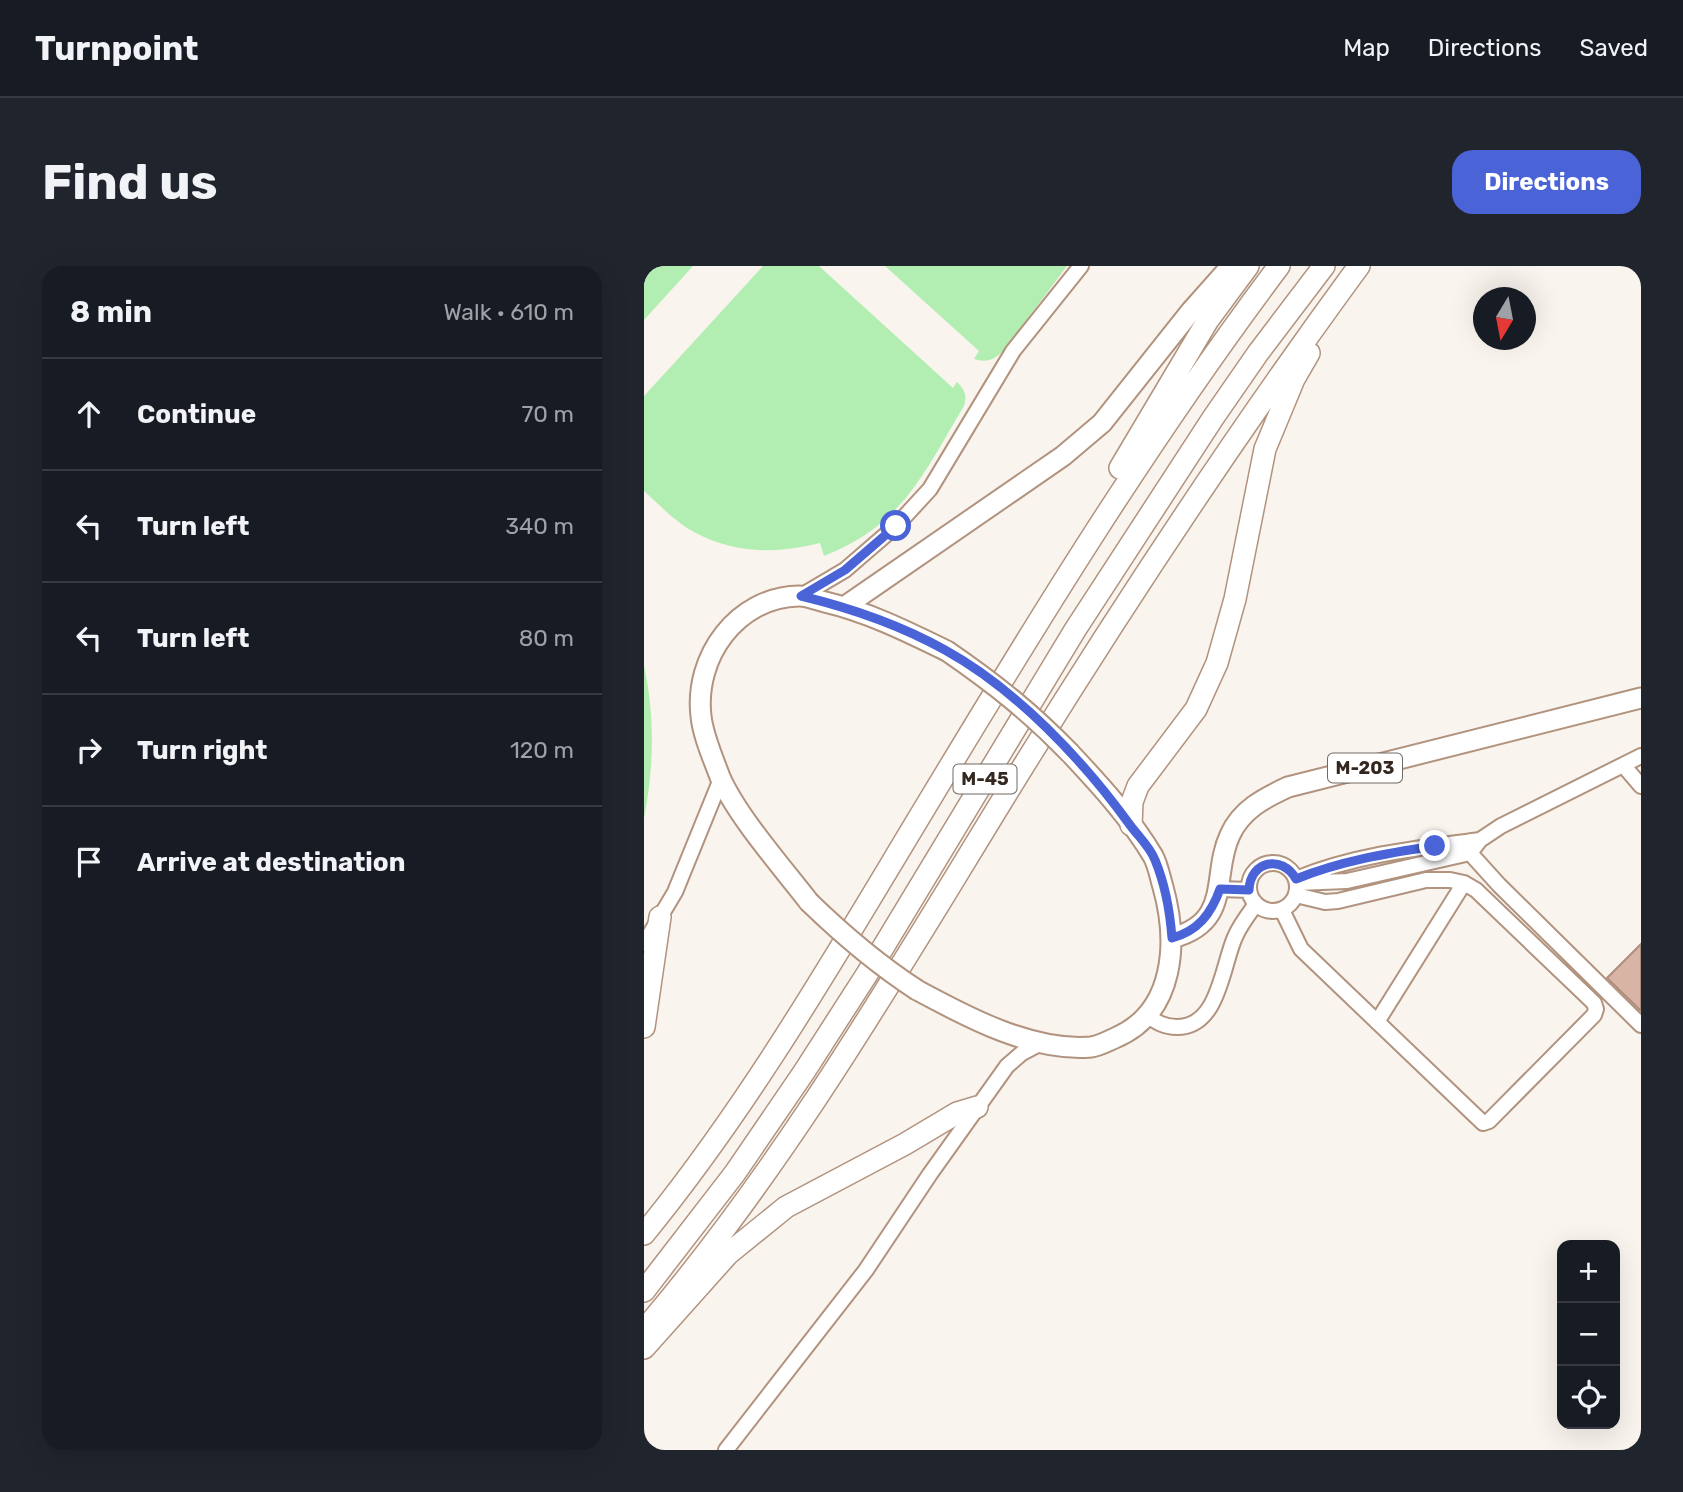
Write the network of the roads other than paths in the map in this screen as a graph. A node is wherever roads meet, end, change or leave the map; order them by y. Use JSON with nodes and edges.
{"nodes":[{"id":1,"x":1081,"y":266,"type":"edge"},
{"id":2,"x":1231,"y":266,"type":"edge"},
{"id":3,"x":1248,"y":266,"type":"edge"},
{"id":4,"x":1279,"y":266,"type":"edge"},
{"id":5,"x":1325,"y":266,"type":"edge"},
{"id":6,"x":1359,"y":266,"type":"edge"},
{"id":7,"x":1369,"y":266,"type":"edge"},
{"id":8,"x":1173,"y":478,"type":"junction"},
{"id":9,"x":801,"y":596,"type":"junction"},
{"id":10,"x":844,"y":607,"type":"junction"},
{"id":11,"x":1042,"y":613,"type":"junction"},
{"id":12,"x":1641,"y":698,"type":"edge"},
{"id":13,"x":1641,"y":756,"type":"edge"},
{"id":14,"x":1623,"y":765,"type":"junction"},
{"id":15,"x":721,"y":779,"type":"junction"},
{"id":16,"x":1641,"y":786,"type":"edge"},
{"id":17,"x":1130,"y":825,"type":"junction"},
{"id":18,"x":1480,"y":840,"type":"junction"},
{"id":19,"x":1470,"y":853,"type":"junction"},
{"id":20,"x":1464,"y":883,"type":"junction"},
{"id":21,"x":1296,"y":886,"type":"junction"},
{"id":22,"x":1220,"y":889,"type":"junction"},
{"id":23,"x":1249,"y":890,"type":"junction"},
{"id":24,"x":1255,"y":904,"type":"junction"},
{"id":25,"x":1283,"y":909,"type":"junction"},
{"id":26,"x":660,"y":917,"type":"junction"},
{"id":27,"x":1172,"y":938,"type":"junction"},
{"id":28,"x":644,"y":944,"type":"edge"},
{"id":29,"x":1147,"y":1015,"type":"junction"},
{"id":30,"x":1377,"y":1022,"type":"junction"},
{"id":31,"x":1641,"y":1025,"type":"edge"},
{"id":32,"x":644,"y":1027,"type":"edge"},
{"id":33,"x":1041,"y":1043,"type":"junction"},
{"id":34,"x":977,"y":1107,"type":"junction"},
{"id":35,"x":644,"y":1234,"type":"edge"},
{"id":36,"x":644,"y":1291,"type":"edge"},
{"id":37,"x":644,"y":1330,"type":"edge"},
{"id":38,"x":644,"y":1348,"type":"edge"},
{"id":39,"x":726,"y":1450,"type":"edge"}],
"edges":[{"from":1,"to":9,"type":"street"},
{"from":2,"to":10,"type":"main road"},
{"from":3,"to":11,"type":"highway"},
{"from":4,"to":11,"type":"highway","number":"M-45"},
{"from":5,"to":8,"type":"highway","number":"M-45"},
{"from":6,"to":8,"type":"highway"},
{"from":6,"to":37,"type":"highway"},
{"from":7,"to":17,"type":"highway"},
{"from":8,"to":36,"type":"highway","number":"M-45"},
{"from":9,"to":10,"type":"main road"},
{"from":9,"to":15,"type":"main road"},
{"from":10,"to":17,"type":"main road","bridge":true},
{"from":11,"to":35,"type":"highway","number":"M-45"},
{"from":12,"to":22,"type":"main road","number":"M-203"},
{"from":13,"to":14,"type":"street"},
{"from":14,"to":16,"type":"street"},
{"from":14,"to":18,"type":"street"},
{"from":15,"to":26,"type":"street"},
{"from":15,"to":33,"type":"main road","bridge":true},
{"from":17,"to":27,"type":"main road"},
{"from":18,"to":19,"type":"street"},
{"from":18,"to":21,"type":"street"},
{"from":19,"to":21,"type":"street"},
{"from":19,"to":31,"type":"street"},
{"from":20,"to":21,"type":"street"},
{"from":20,"to":30,"type":"street"},
{"from":20,"to":30,"type":"street"},
{"from":21,"to":23,"type":"street"},
{"from":21,"to":25,"type":"street"},
{"from":22,"to":23,"type":"street"},
{"from":22,"to":27,"type":"main road","number":"M-203"},
{"from":23,"to":24,"type":"street"},
{"from":24,"to":25,"type":"street"},
{"from":24,"to":29,"type":"street"},
{"from":25,"to":30,"type":"street"},
{"from":26,"to":28,"type":"street"},
{"from":26,"to":32,"type":"highway"},
{"from":27,"to":29,"type":"main road"},
{"from":29,"to":33,"type":"main road"},
{"from":33,"to":34,"type":"street"},
{"from":34,"to":38,"type":"highway"},
{"from":34,"to":39,"type":"street"}]}
